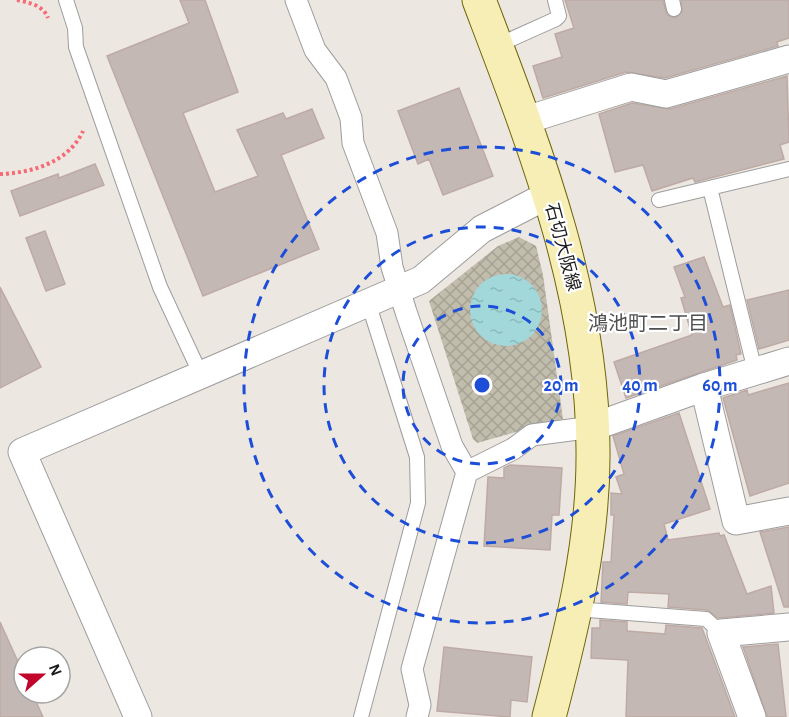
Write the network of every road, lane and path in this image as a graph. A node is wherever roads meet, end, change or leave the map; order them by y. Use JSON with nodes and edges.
{"nodes":[{"id":1,"x":17,"y":0,"type":"edge"},
{"id":2,"x":66,"y":0,"type":"edge"},
{"id":3,"x":296,"y":0,"type":"edge"},
{"id":4,"x":479,"y":0,"type":"edge"},
{"id":5,"x":555,"y":0,"type":"edge"},
{"id":6,"x":51,"y":25,"type":"dead end"},
{"id":7,"x":496,"y":46,"type":"junction"},
{"id":8,"x":789,"y":59,"type":"edge"},
{"id":9,"x":524,"y":121,"type":"junction"},
{"id":10,"x":85,"y":128,"type":"dead end"},
{"id":11,"x":789,"y":169,"type":"edge"},
{"id":12,"x":0,"y":174,"type":"edge"},
{"id":13,"x":710,"y":188,"type":"junction"},
{"id":14,"x":548,"y":195,"type":"junction"},
{"id":15,"x":659,"y":200,"type":"dead end"},
{"id":16,"x":399,"y":290,"type":"junction"},
{"id":17,"x":368,"y":302,"type":"junction"},
{"id":18,"x":789,"y":361,"type":"edge"},
{"id":19,"x":754,"y":371,"type":"junction"},
{"id":20,"x":201,"y":375,"type":"junction"},
{"id":21,"x":704,"y":387,"type":"junction"},
{"id":22,"x":593,"y":427,"type":"junction"},
{"id":23,"x":467,"y":472,"type":"junction"},
{"id":24,"x":789,"y":511,"type":"edge"},
{"id":25,"x":575,"y":609,"type":"junction"},
{"id":26,"x":789,"y":627,"type":"edge"},
{"id":27,"x":721,"y":633,"type":"junction"},
{"id":28,"x":138,"y":717,"type":"edge"},
{"id":29,"x":361,"y":717,"type":"edge"},
{"id":30,"x":417,"y":717,"type":"edge"},
{"id":31,"x":549,"y":717,"type":"edge"},
{"id":32,"x":752,"y":717,"type":"edge"}],
"edges":[{"from":1,"to":6,"type":"path"},
{"from":2,"to":20,"type":"lane"},
{"from":3,"to":16,"type":"street"},
{"from":4,"to":7,"type":"main road","name":"石切大阪線"},
{"from":5,"to":7,"type":"lane"},
{"from":7,"to":9,"type":"main road","name":"石切大阪線"},
{"from":8,"to":9,"type":"street"},
{"from":9,"to":14,"type":"main road","name":"石切大阪線"},
{"from":10,"to":12,"type":"path"},
{"from":11,"to":13,"type":"lane"},
{"from":13,"to":15,"type":"lane"},
{"from":13,"to":19,"type":"lane"},
{"from":14,"to":16,"type":"street"},
{"from":14,"to":22,"type":"main road","name":"石切大阪線"},
{"from":16,"to":17,"type":"street"},
{"from":16,"to":23,"type":"street"},
{"from":17,"to":20,"type":"street"},
{"from":17,"to":29,"type":"lane"},
{"from":18,"to":19,"type":"street"},
{"from":19,"to":21,"type":"street"},
{"from":20,"to":28,"type":"street"},
{"from":21,"to":22,"type":"street"},
{"from":21,"to":24,"type":"street"},
{"from":22,"to":23,"type":"street"},
{"from":22,"to":25,"type":"main road","name":"石切大阪線"},
{"from":23,"to":30,"type":"street"},
{"from":25,"to":27,"type":"lane"},
{"from":25,"to":31,"type":"main road","name":"石切大阪線"},
{"from":26,"to":27,"type":"street"},
{"from":27,"to":32,"type":"street"}]}
